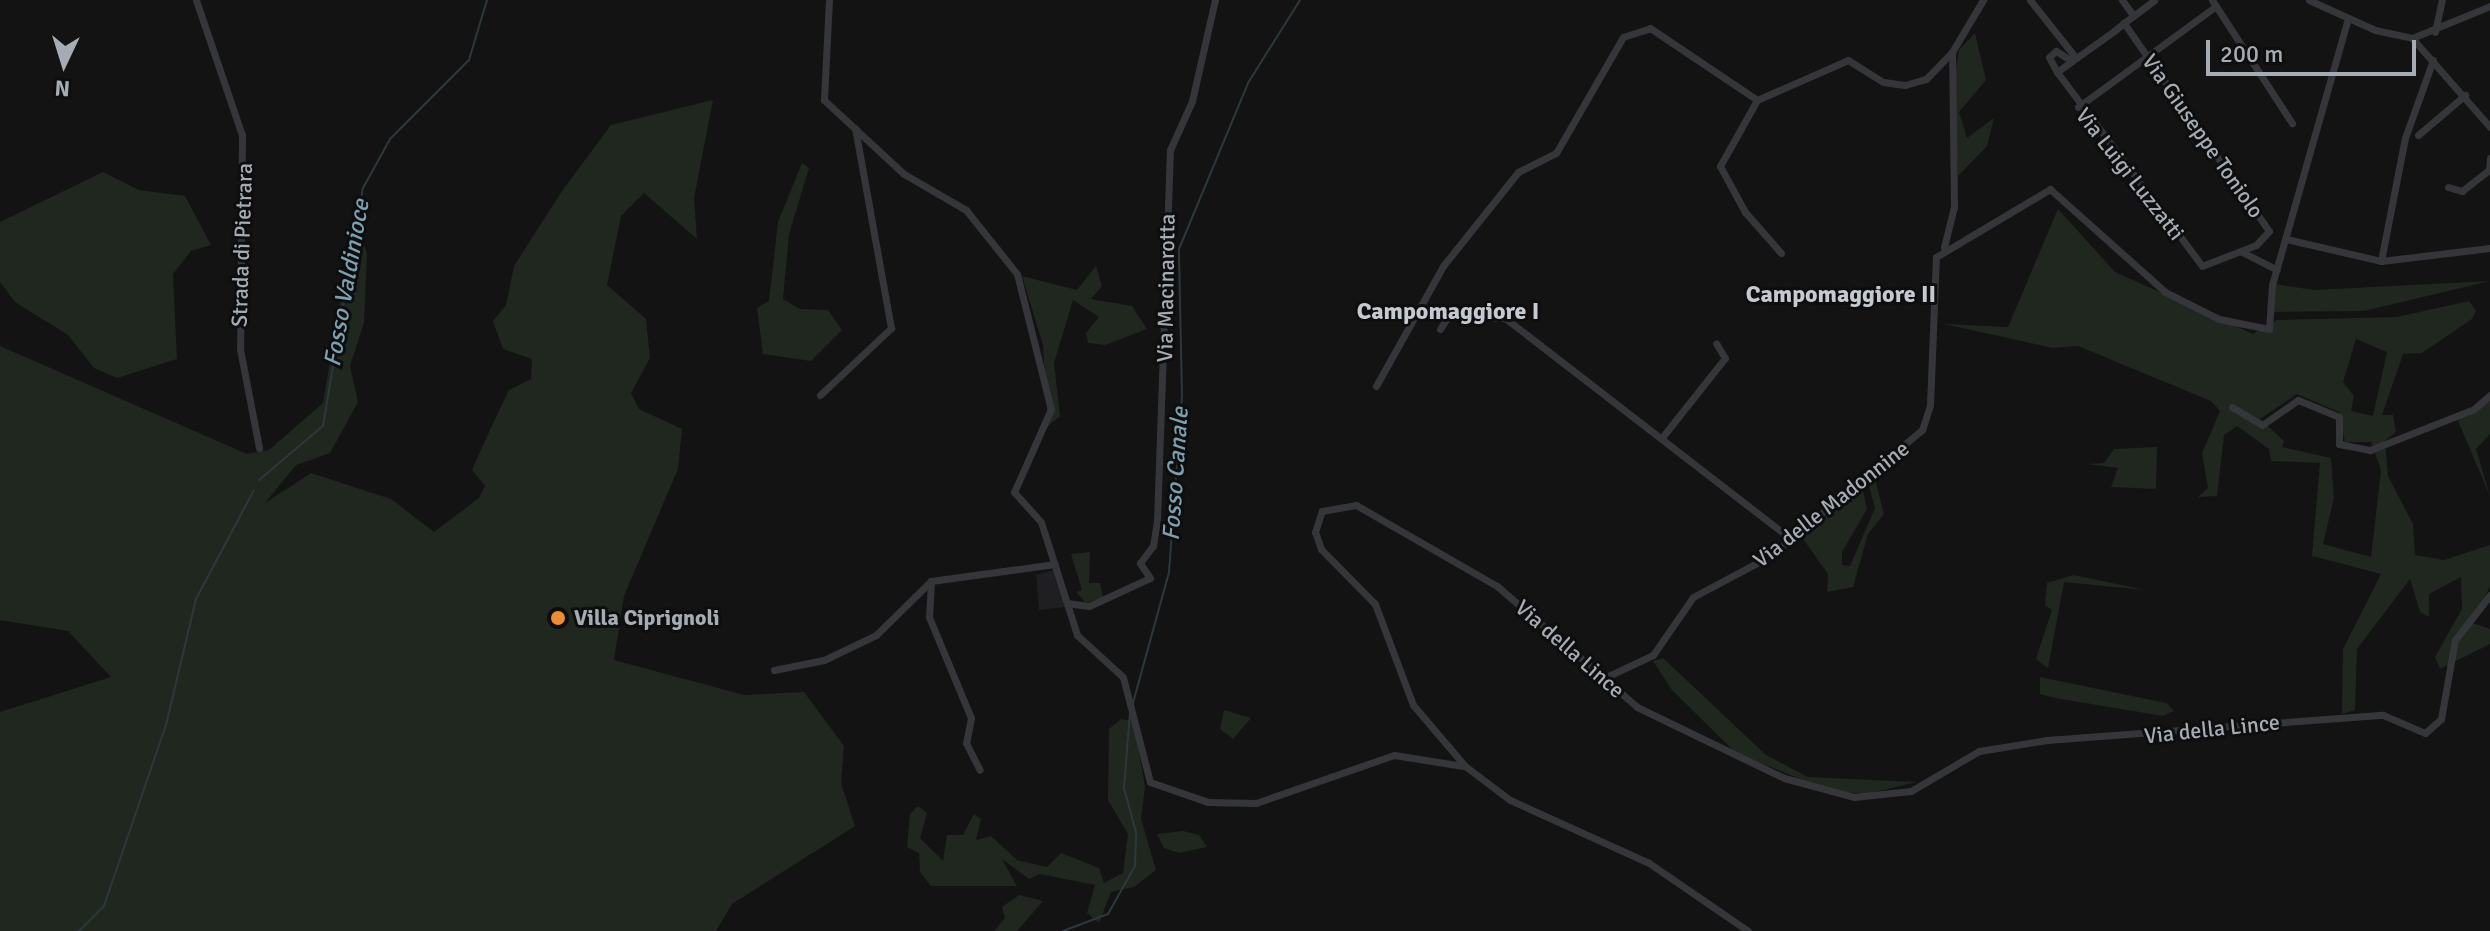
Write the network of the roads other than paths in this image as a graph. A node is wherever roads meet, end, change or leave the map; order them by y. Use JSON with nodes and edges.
{"nodes":[{"id":1,"x":196,"y":0,"type":"edge"},
{"id":2,"x":829,"y":0,"type":"edge"},
{"id":3,"x":1215,"y":0,"type":"edge"},
{"id":4,"x":1983,"y":0,"type":"edge"},
{"id":5,"x":2030,"y":0,"type":"edge"},
{"id":6,"x":2122,"y":0,"type":"edge"},
{"id":7,"x":2154,"y":0,"type":"edge"},
{"id":8,"x":2309,"y":0,"type":"edge"},
{"id":9,"x":2442,"y":0,"type":"edge"},
{"id":10,"x":2214,"y":3,"type":"edge"},
{"id":11,"x":2490,"y":6,"type":"edge"},
{"id":12,"x":2133,"y":15,"type":"junction"},
{"id":13,"x":2348,"y":19,"type":"junction"},
{"id":14,"x":2124,"y":23,"type":"junction"},
{"id":15,"x":2431,"y":34,"type":"junction"},
{"id":16,"x":2412,"y":38,"type":"junction"},
{"id":17,"x":1952,"y":52,"type":"junction"},
{"id":18,"x":2424,"y":52,"type":"junction"},
{"id":19,"x":2147,"y":56,"type":"junction"},
{"id":20,"x":2074,"y":60,"type":"junction"},
{"id":21,"x":2433,"y":60,"type":"junction"},
{"id":22,"x":2057,"y":72,"type":"junction"},
{"id":23,"x":2465,"y":95,"type":"junction"},
{"id":24,"x":1757,"y":100,"type":"junction"},
{"id":25,"x":2078,"y":107,"type":"junction"},
{"id":26,"x":2292,"y":123,"type":"dead end"},
{"id":27,"x":2490,"y":127,"type":"edge"},
{"id":28,"x":855,"y":128,"type":"junction"},
{"id":29,"x":2418,"y":135,"type":"dead end"},
{"id":30,"x":2490,"y":158,"type":"edge"},
{"id":31,"x":2490,"y":169,"type":"edge"},
{"id":32,"x":2448,"y":187,"type":"dead end"},
{"id":33,"x":2286,"y":239,"type":"junction"},
{"id":34,"x":2490,"y":248,"type":"edge"},
{"id":35,"x":1944,"y":249,"type":"junction"},
{"id":36,"x":2242,"y":252,"type":"junction"},
{"id":37,"x":1781,"y":253,"type":"dead end"},
{"id":38,"x":2381,"y":261,"type":"junction"},
{"id":39,"x":2212,"y":268,"type":"joint"},
{"id":40,"x":2277,"y":270,"type":"junction"},
{"id":41,"x":1440,"y":329,"type":"dead end"},
{"id":42,"x":1716,"y":343,"type":"dead end"},
{"id":43,"x":1376,"y":386,"type":"dead end"},
{"id":44,"x":820,"y":395,"type":"dead end"},
{"id":45,"x":2490,"y":395,"type":"edge"},
{"id":46,"x":2232,"y":407,"type":"dead end"},
{"id":47,"x":1664,"y":435,"type":"junction"},
{"id":48,"x":259,"y":448,"type":"dead end"},
{"id":49,"x":1790,"y":538,"type":"junction"},
{"id":50,"x":1055,"y":564,"type":"junction"},
{"id":51,"x":931,"y":581,"type":"junction"},
{"id":52,"x":2490,"y":595,"type":"edge"},
{"id":53,"x":1067,"y":603,"type":"junction"},
{"id":54,"x":774,"y":670,"type":"dead end"},
{"id":55,"x":1602,"y":679,"type":"junction"},
{"id":56,"x":1465,"y":766,"type":"junction"},
{"id":57,"x":980,"y":770,"type":"dead end"},
{"id":58,"x":1748,"y":931,"type":"edge"}],
"edges":[{"from":1,"to":48,"type":"street","name":"Strada di Pietrara"},
{"from":2,"to":28,"type":"street"},
{"from":3,"to":53,"type":"street","name":"Via Macinarotta"},
{"from":4,"to":17,"type":"street"},
{"from":5,"to":20,"type":"street"},
{"from":6,"to":12,"type":"street"},
{"from":7,"to":12,"type":"street"},
{"from":8,"to":13,"type":"street"},
{"from":9,"to":15,"type":"street"},
{"from":10,"to":19,"type":"street"},
{"from":10,"to":26,"type":"street"},
{"from":11,"to":15,"type":"street"},
{"from":12,"to":14,"type":"street"},
{"from":13,"to":16,"type":"street"},
{"from":13,"to":33,"type":"street"},
{"from":14,"to":19,"type":"street","name":"Via Giuseppe Toniolo"},
{"from":14,"to":20,"type":"street"},
{"from":15,"to":16,"type":"street"},
{"from":15,"to":18,"type":"street"},
{"from":16,"to":18,"type":"street"},
{"from":17,"to":24,"type":"street"},
{"from":17,"to":35,"type":"street","name":"Via delle Madonnine"},
{"from":18,"to":21,"type":"street"},
{"from":19,"to":25,"type":"street"},
{"from":19,"to":36,"type":"street","name":"Via Giuseppe Toniolo"},
{"from":20,"to":22,"type":"street"},
{"from":20,"to":22,"type":"street"},
{"from":21,"to":23,"type":"street"},
{"from":21,"to":38,"type":"street"},
{"from":22,"to":25,"type":"street","name":"Via Luigi Luzzatti"},
{"from":23,"to":27,"type":"street"},
{"from":23,"to":29,"type":"street"},
{"from":24,"to":37,"type":"street"},
{"from":24,"to":43,"type":"street"},
{"from":25,"to":39,"type":"street","name":"Via Luigi Luzzatti"},
{"from":28,"to":44,"type":"street"},
{"from":28,"to":50,"type":"street"},
{"from":30,"to":31,"type":"street"},
{"from":31,"to":32,"type":"street"},
{"from":33,"to":38,"type":"street"},
{"from":33,"to":40,"type":"street"},
{"from":34,"to":38,"type":"street"},
{"from":35,"to":40,"type":"street"},
{"from":35,"to":49,"type":"street","name":"Via delle Madonnine"},
{"from":36,"to":39,"type":"street","name":"Via Giuseppe Toniolo"},
{"from":36,"to":40,"type":"street"},
{"from":41,"to":47,"type":"street"},
{"from":42,"to":47,"type":"street"},
{"from":45,"to":46,"type":"street"},
{"from":47,"to":49,"type":"street"},
{"from":49,"to":55,"type":"street","name":"Via delle Madonnine"},
{"from":50,"to":51,"type":"street"},
{"from":50,"to":53,"type":"street"},
{"from":51,"to":54,"type":"street"},
{"from":51,"to":57,"type":"street"},
{"from":52,"to":55,"type":"street","name":"Via della Lince"},
{"from":53,"to":56,"type":"street"},
{"from":55,"to":56,"type":"street","name":"Via della Lince"},
{"from":56,"to":58,"type":"street","name":"Via della Lince"}]}
